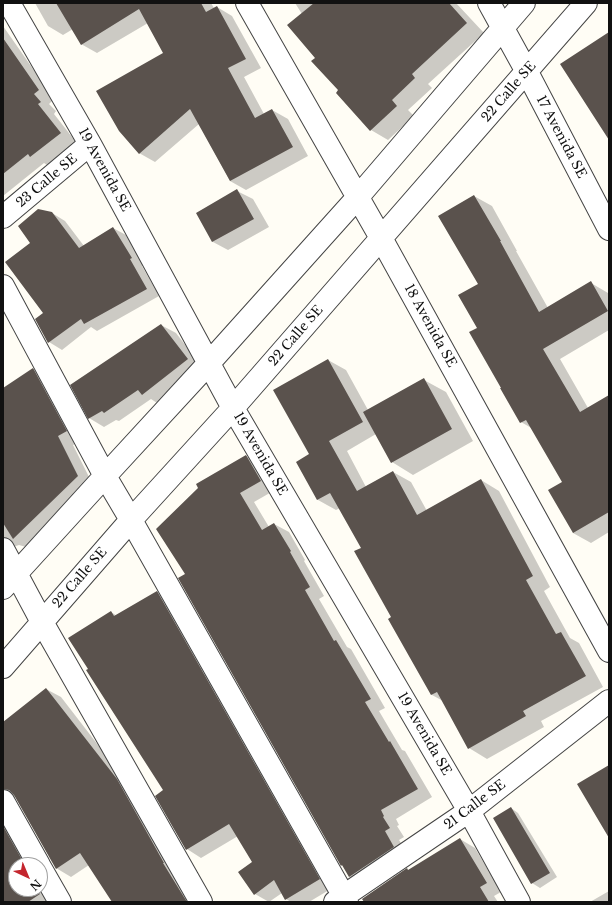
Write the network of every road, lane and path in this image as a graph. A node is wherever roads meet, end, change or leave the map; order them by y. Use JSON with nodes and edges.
{"nodes":[{"id":1,"x":9,"y":3,"type":"edge"},
{"id":2,"x":247,"y":3,"type":"edge"},
{"id":3,"x":489,"y":3,"type":"edge"},
{"id":4,"x":524,"y":3,"type":"edge"},
{"id":5,"x":586,"y":3,"type":"edge"},
{"id":6,"x":502,"y":27,"type":"junction"},
{"id":7,"x":527,"y":72,"type":"junction"},
{"id":8,"x":90,"y":144,"type":"junction"},
{"id":9,"x":357,"y":198,"type":"junction"},
{"id":10,"x":3,"y":217,"type":"edge"},
{"id":11,"x":609,"y":229,"type":"edge"},
{"id":12,"x":381,"y":238,"type":"junction"},
{"id":13,"x":3,"y":286,"type":"edge"},
{"id":14,"x":209,"y":363,"type":"junction"},
{"id":15,"x":233,"y":408,"type":"junction"},
{"id":16,"x":104,"y":476,"type":"junction"},
{"id":17,"x":131,"y":520,"type":"junction"},
{"id":18,"x":3,"y":549,"type":"edge"},
{"id":19,"x":10,"y":581,"type":"edge"},
{"id":20,"x":42,"y":622,"type":"junction"},
{"id":21,"x":609,"y":651,"type":"edge"},
{"id":22,"x":3,"y":667,"type":"edge"},
{"id":23,"x":609,"y":701,"type":"edge"},
{"id":24,"x":3,"y":801,"type":"edge"},
{"id":25,"x":469,"y":811,"type":"junction"},
{"id":26,"x":34,"y":857,"type":"edge"},
{"id":27,"x":48,"y":881,"type":"edge"},
{"id":28,"x":342,"y":900,"type":"edge"},
{"id":29,"x":60,"y":902,"type":"edge"},
{"id":30,"x":201,"y":902,"type":"edge"},
{"id":31,"x":519,"y":902,"type":"edge"}],
"edges":[{"from":1,"to":8,"type":"street","name":"19 Avenida SE"},
{"from":2,"to":9,"type":"street","name":"18 Avenida SE"},
{"from":3,"to":6,"type":"street","name":"17 Avenida SE"},
{"from":4,"to":6,"type":"street"},
{"from":5,"to":7,"type":"street","name":"22 Calle SE"},
{"from":6,"to":7,"type":"street","name":"17 Avenida SE"},
{"from":6,"to":9,"type":"street"},
{"from":7,"to":11,"type":"street","name":"17 Avenida SE"},
{"from":7,"to":12,"type":"street","name":"22 Calle SE"},
{"from":8,"to":10,"type":"street","name":"23 Calle SE"},
{"from":8,"to":14,"type":"street","name":"19 Avenida SE"},
{"from":9,"to":12,"type":"street","name":"18 Avenida SE"},
{"from":9,"to":14,"type":"street"},
{"from":12,"to":15,"type":"street","name":"22 Calle SE"},
{"from":12,"to":21,"type":"street","name":"18 Avenida SE"},
{"from":13,"to":16,"type":"street"},
{"from":14,"to":15,"type":"street","name":"19 Avenida SE"},
{"from":14,"to":16,"type":"street"},
{"from":15,"to":17,"type":"street","name":"22 Calle SE"},
{"from":15,"to":25,"type":"street","name":"19 Avenida SE"},
{"from":16,"to":17,"type":"street"},
{"from":16,"to":19,"type":"street"},
{"from":17,"to":20,"type":"street","name":"22 Calle SE"},
{"from":17,"to":28,"type":"street"},
{"from":18,"to":19,"type":"street"},
{"from":19,"to":20,"type":"street"},
{"from":20,"to":22,"type":"street","name":"22 Calle SE"},
{"from":20,"to":30,"type":"street"},
{"from":23,"to":25,"type":"street","name":"21 Calle SE"},
{"from":24,"to":26,"type":"street"},
{"from":25,"to":28,"type":"street","name":"21 Calle SE"},
{"from":25,"to":31,"type":"street","name":"19 Avenida SE"},
{"from":27,"to":29,"type":"street"}]}
